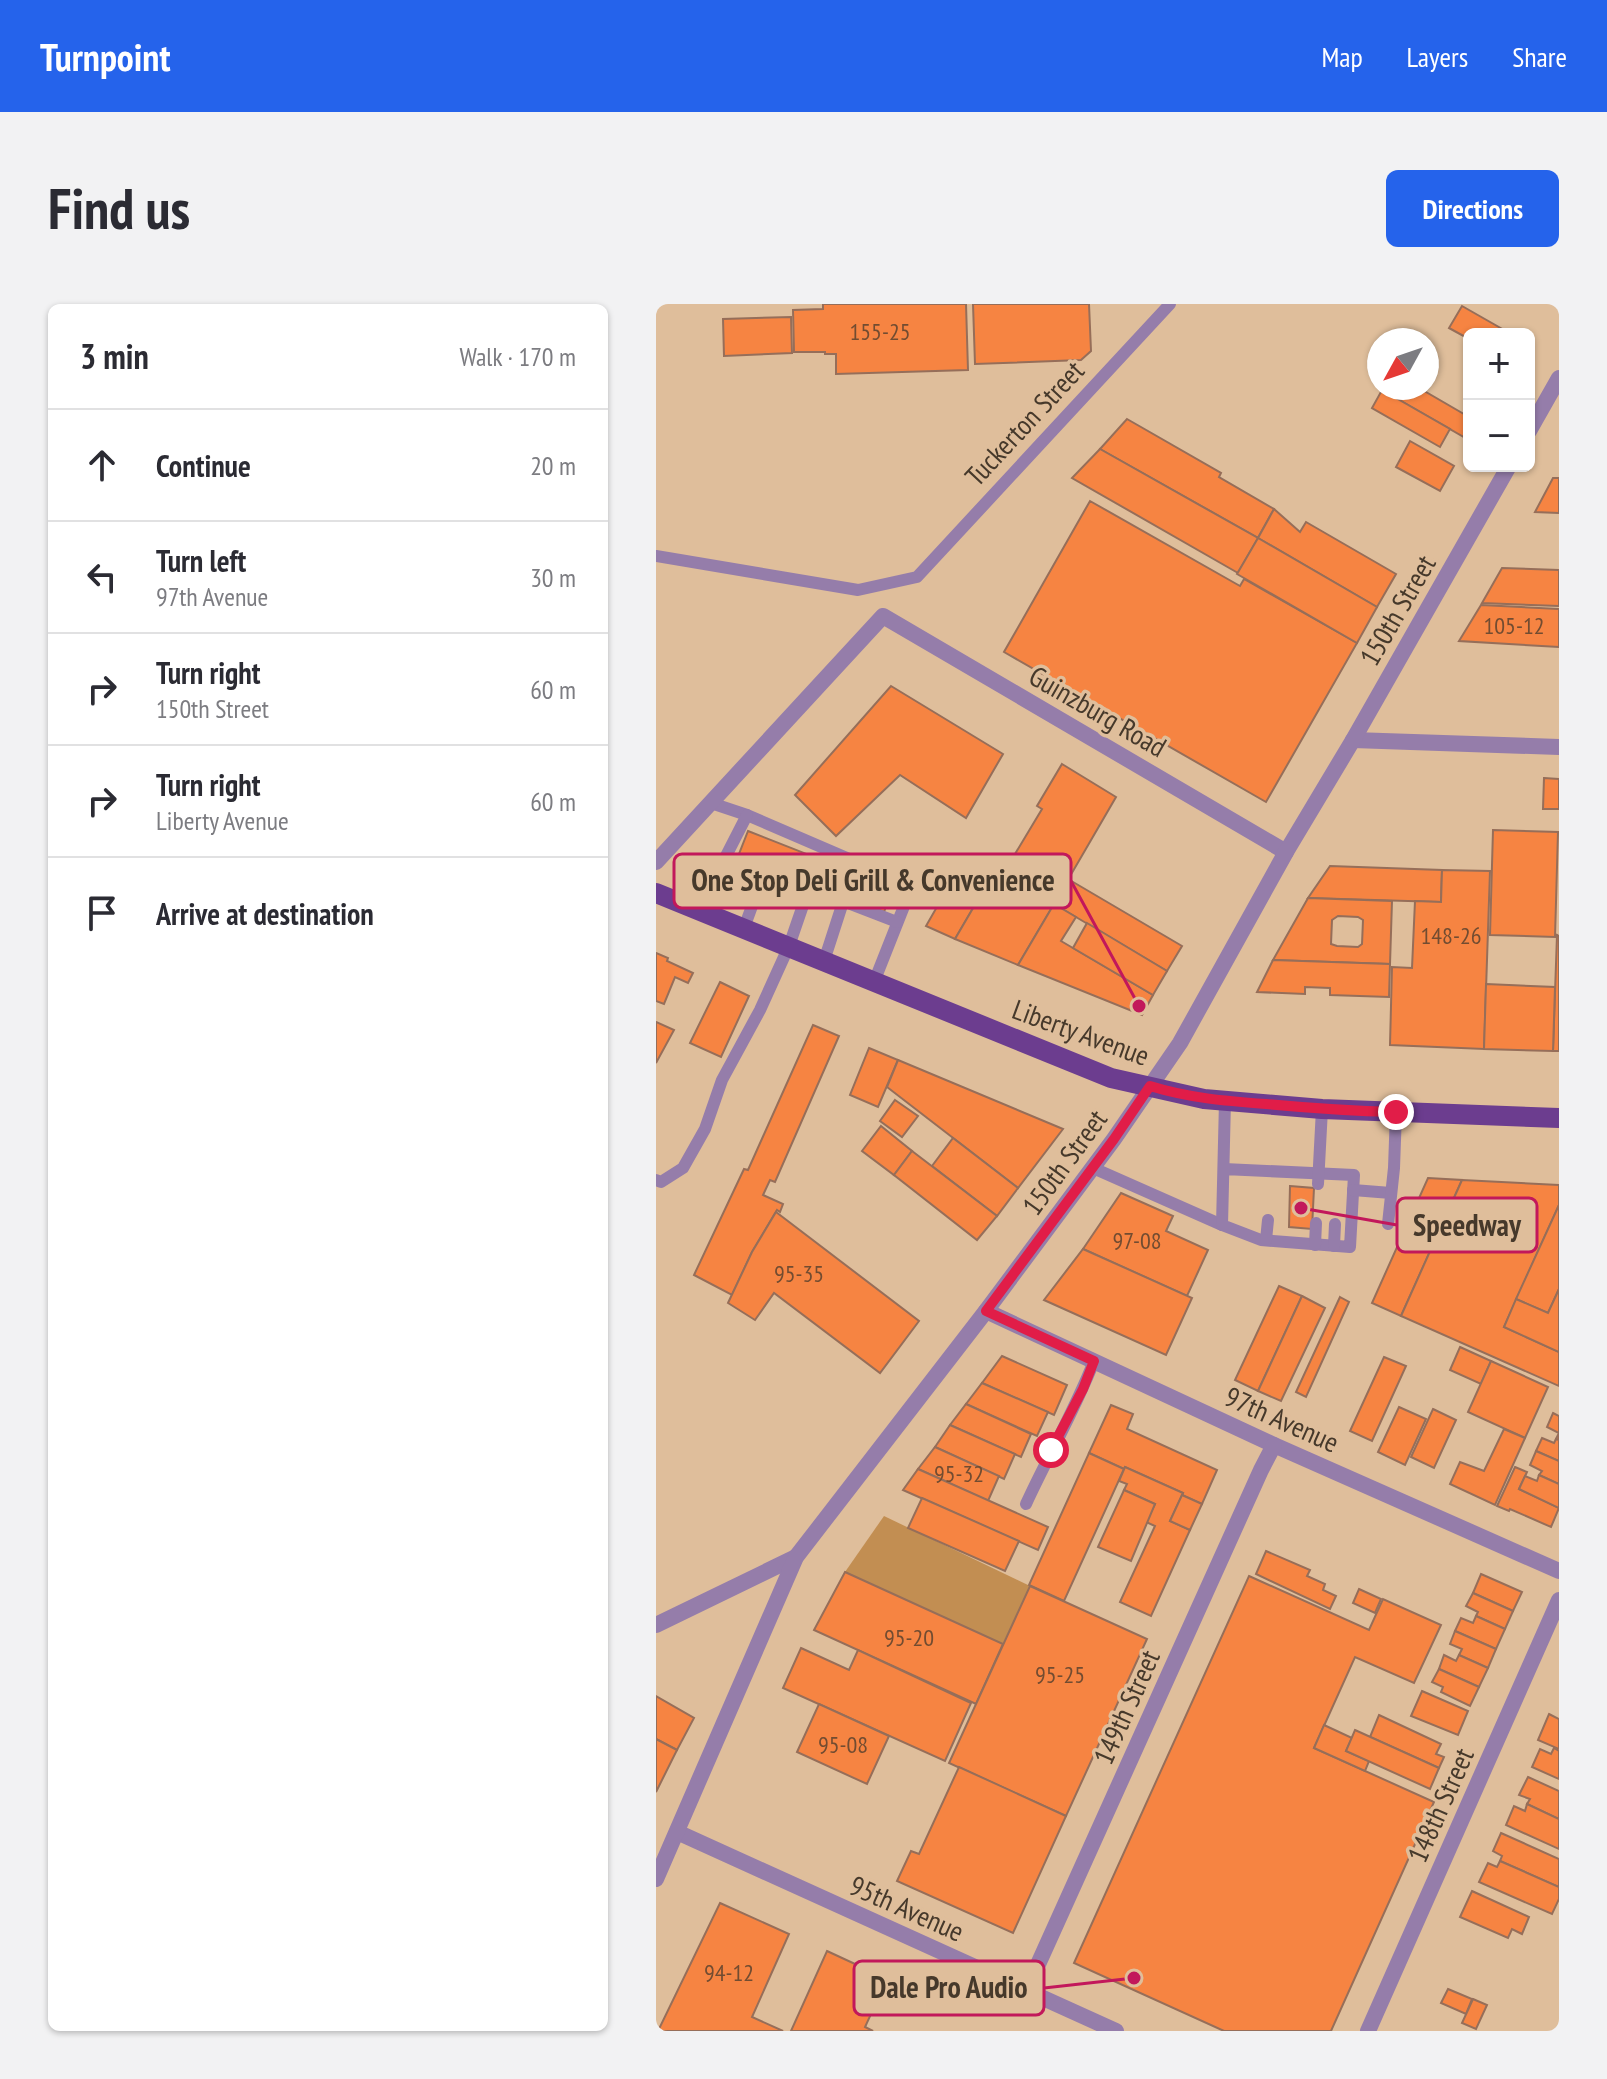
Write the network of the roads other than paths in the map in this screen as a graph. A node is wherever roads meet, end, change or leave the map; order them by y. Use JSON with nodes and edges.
{"nodes":[{"id":1,"x":1170,"y":304,"type":"edge"},
{"id":2,"x":1559,"y":378,"type":"edge"},
{"id":3,"x":1535,"y":420,"type":"edge"},
{"id":4,"x":1506,"y":472,"type":"edge"},
{"id":5,"x":656,"y":556,"type":"edge"},
{"id":6,"x":1353,"y":740,"type":"junction"},
{"id":7,"x":1559,"y":747,"type":"edge"},
{"id":8,"x":711,"y":803,"type":"junction"},
{"id":9,"x":747,"y":815,"type":"junction"},
{"id":10,"x":1286,"y":852,"type":"junction"},
{"id":11,"x":656,"y":862,"type":"edge"},
{"id":12,"x":766,"y":868,"type":"junction"},
{"id":13,"x":810,"y":885,"type":"junction"},
{"id":14,"x":656,"y":893,"type":"edge"},
{"id":15,"x":845,"y":899,"type":"junction"},
{"id":16,"x":897,"y":922,"type":"junction"},
{"id":17,"x":744,"y":928,"type":"junction"},
{"id":18,"x":789,"y":946,"type":"junction"},
{"id":19,"x":824,"y":961,"type":"junction"},
{"id":20,"x":874,"y":982,"type":"junction"},
{"id":21,"x":1150,"y":1086,"type":"junction"},
{"id":22,"x":1225,"y":1101,"type":"junction"},
{"id":23,"x":1322,"y":1109,"type":"junction"},
{"id":24,"x":1396,"y":1112,"type":"junction"},
{"id":25,"x":1559,"y":1118,"type":"edge"},
{"id":26,"x":1093,"y":1168,"type":"junction"},
{"id":27,"x":1224,"y":1169,"type":"junction"},
{"id":28,"x":1318,"y":1178,"type":"junction"},
{"id":29,"x":656,"y":1180,"type":"edge"},
{"id":30,"x":1353,"y":1190,"type":"junction"},
{"id":31,"x":1391,"y":1193,"type":"junction"},
{"id":32,"x":1246,"y":1219,"type":"dead end"},
{"id":33,"x":1268,"y":1220,"type":"dead end"},
{"id":34,"x":1316,"y":1223,"type":"dead end"},
{"id":35,"x":1335,"y":1224,"type":"dead end"},
{"id":36,"x":1388,"y":1224,"type":"dead end"},
{"id":37,"x":1222,"y":1225,"type":"junction"},
{"id":38,"x":1245,"y":1234,"type":"junction"},
{"id":39,"x":1266,"y":1240,"type":"junction"},
{"id":40,"x":1315,"y":1245,"type":"junction"},
{"id":41,"x":1334,"y":1246,"type":"junction"},
{"id":42,"x":986,"y":1311,"type":"junction"},
{"id":43,"x":1094,"y":1361,"type":"junction"},
{"id":44,"x":1274,"y":1445,"type":"junction"},
{"id":45,"x":1026,"y":1504,"type":"dead end"},
{"id":46,"x":796,"y":1557,"type":"junction"},
{"id":47,"x":1559,"y":1571,"type":"edge"},
{"id":48,"x":1559,"y":1600,"type":"edge"},
{"id":49,"x":656,"y":1625,"type":"edge"},
{"id":50,"x":677,"y":1832,"type":"junction"},
{"id":51,"x":656,"y":1879,"type":"edge"},
{"id":52,"x":1026,"y":1991,"type":"junction"},
{"id":53,"x":1116,"y":2031,"type":"edge"},
{"id":54,"x":1368,"y":2031,"type":"edge"}],
"edges":[{"from":1,"to":5,"type":"lane","name":"Tuckerton Street"},
{"from":2,"to":3,"type":"street"},
{"from":4,"to":6,"type":"street","name":"150th Street"},
{"from":6,"to":7,"type":"street"},
{"from":6,"to":10,"type":"street","name":"150th Street"},
{"from":8,"to":9,"type":"lane"},
{"from":8,"to":10,"type":"street","name":"Guinzburg Road"},
{"from":8,"to":11,"type":"street"},
{"from":9,"to":12,"type":"lane"},
{"from":9,"to":16,"type":"lane"},
{"from":10,"to":21,"type":"street","name":"150th Street"},
{"from":12,"to":13,"type":"lane"},
{"from":12,"to":17,"type":"lane"},
{"from":13,"to":15,"type":"lane"},
{"from":13,"to":18,"type":"lane"},
{"from":14,"to":17,"type":"main road","name":"Liberty Avenue"},
{"from":15,"to":16,"type":"lane"},
{"from":15,"to":19,"type":"lane"},
{"from":16,"to":20,"type":"lane"},
{"from":17,"to":18,"type":"main road","name":"Liberty Avenue"},
{"from":18,"to":19,"type":"main road","name":"Liberty Avenue"},
{"from":18,"to":29,"type":"lane"},
{"from":19,"to":20,"type":"main road","name":"Liberty Avenue"},
{"from":20,"to":21,"type":"main road","name":"Liberty Avenue"},
{"from":21,"to":22,"type":"main road","name":"Liberty Avenue"},
{"from":21,"to":26,"type":"street","name":"150th Street"},
{"from":22,"to":23,"type":"main road","name":"Liberty Avenue"},
{"from":22,"to":27,"type":"lane"},
{"from":23,"to":24,"type":"main road","name":"Liberty Avenue"},
{"from":23,"to":28,"type":"lane"},
{"from":24,"to":25,"type":"main road","name":"Liberty Avenue"},
{"from":24,"to":31,"type":"lane"},
{"from":26,"to":37,"type":"lane"},
{"from":26,"to":42,"type":"street","name":"150th Street"},
{"from":27,"to":28,"type":"lane"},
{"from":27,"to":37,"type":"lane"},
{"from":28,"to":30,"type":"lane"},
{"from":30,"to":31,"type":"lane"},
{"from":30,"to":41,"type":"lane"},
{"from":31,"to":36,"type":"lane"},
{"from":32,"to":38,"type":"lane"},
{"from":33,"to":39,"type":"lane"},
{"from":34,"to":40,"type":"lane"},
{"from":35,"to":41,"type":"lane"},
{"from":37,"to":38,"type":"lane"},
{"from":38,"to":39,"type":"lane"},
{"from":39,"to":40,"type":"lane"},
{"from":40,"to":41,"type":"lane"},
{"from":42,"to":43,"type":"street","name":"97th Avenue"},
{"from":42,"to":46,"type":"street","name":"150th Street"},
{"from":43,"to":44,"type":"street","name":"97th Avenue"},
{"from":43,"to":45,"type":"lane"},
{"from":44,"to":47,"type":"street","name":"97th Avenue"},
{"from":44,"to":52,"type":"street","name":"149th Street"},
{"from":46,"to":49,"type":"street"},
{"from":46,"to":50,"type":"street","name":"150th Street"},
{"from":48,"to":54,"type":"street","name":"148th Street"},
{"from":50,"to":51,"type":"street","name":"150th Street"},
{"from":50,"to":52,"type":"street","name":"95th Avenue"},
{"from":52,"to":53,"type":"street","name":"95th Avenue"}]}
